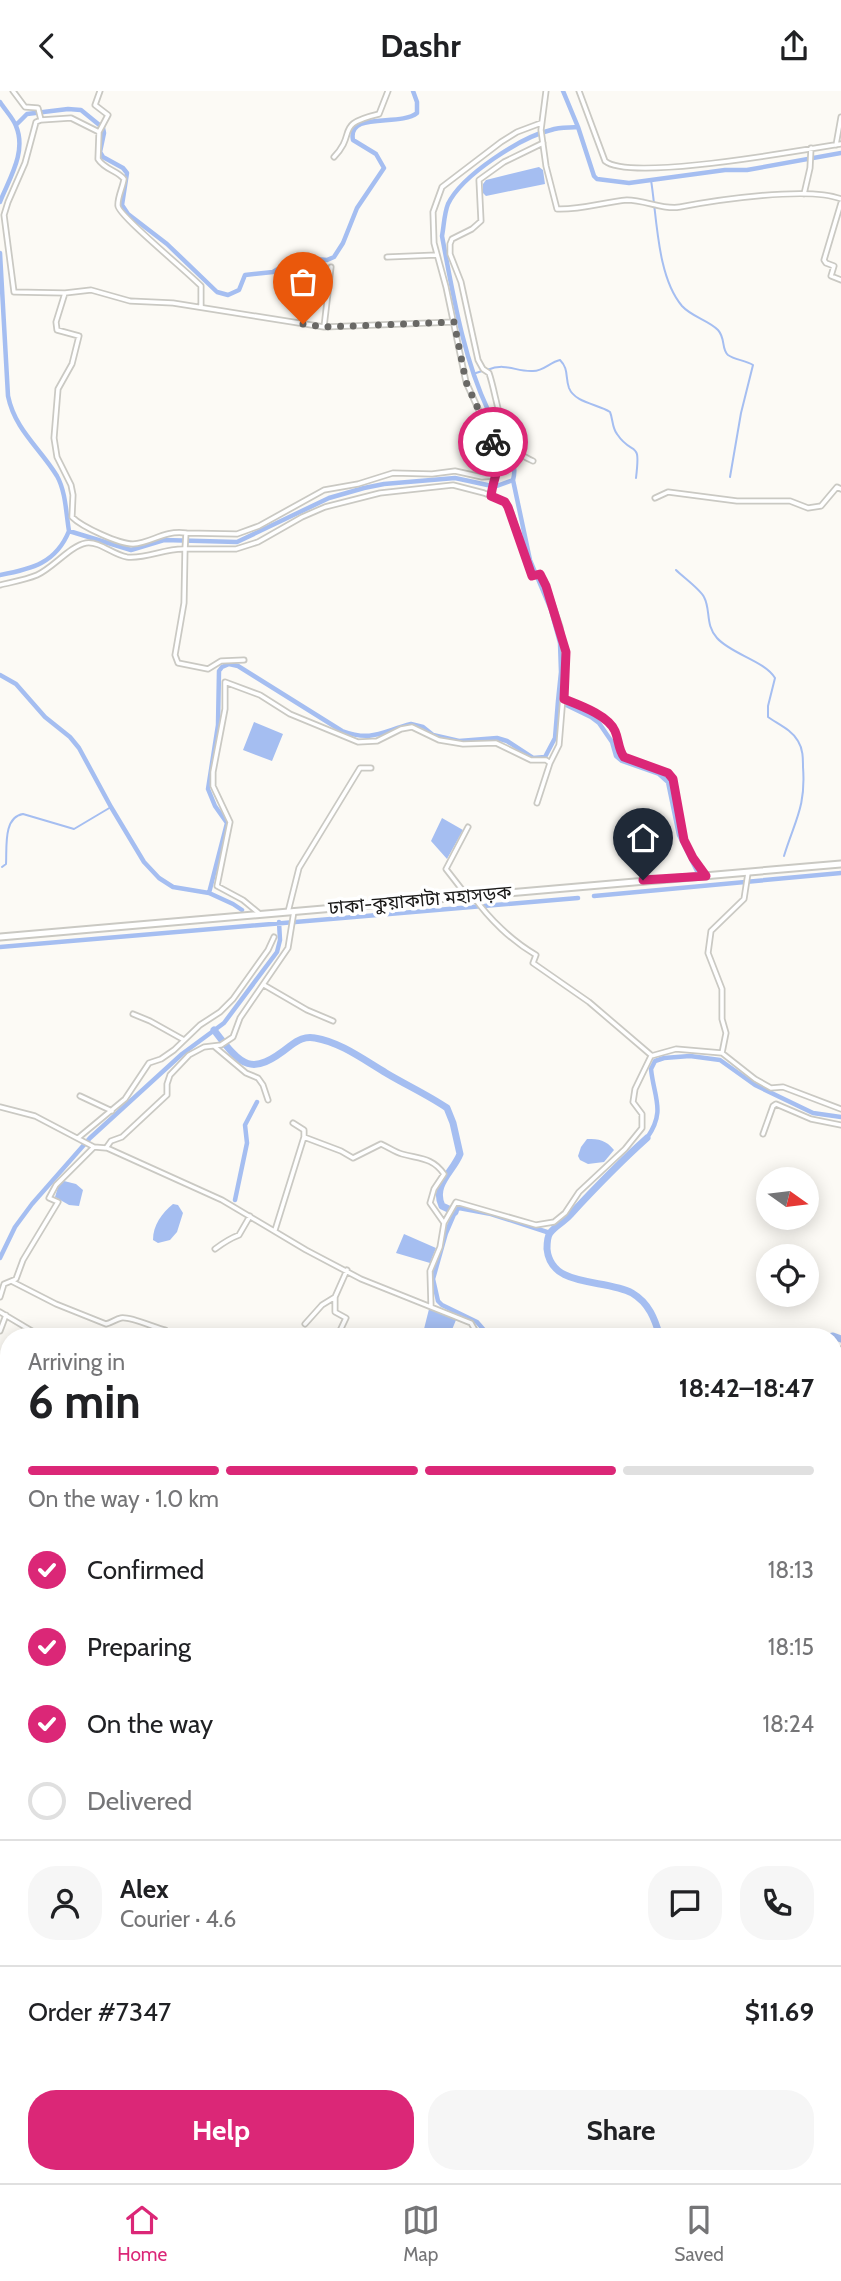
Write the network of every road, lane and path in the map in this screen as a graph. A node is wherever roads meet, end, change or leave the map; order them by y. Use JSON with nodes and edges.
{"nodes":[{"id":1,"x":13,"y":91,"type":"edge"},
{"id":2,"x":100,"y":91,"type":"edge"},
{"id":3,"x":388,"y":91,"type":"edge"},
{"id":4,"x":546,"y":91,"type":"edge"},
{"id":5,"x":579,"y":91,"type":"edge"},
{"id":6,"x":841,"y":117,"type":"edge"},
{"id":7,"x":41,"y":119,"type":"junction"},
{"id":8,"x":541,"y":123,"type":"junction"},
{"id":9,"x":100,"y":131,"type":"junction"},
{"id":10,"x":543,"y":143,"type":"junction"},
{"id":11,"x":839,"y":145,"type":"edge"},
{"id":12,"x":811,"y":148,"type":"junction"},
{"id":13,"x":334,"y":157,"type":"dead end"},
{"id":14,"x":804,"y":194,"type":"junction"},
{"id":15,"x":841,"y":201,"type":"edge"},
{"id":16,"x":437,"y":255,"type":"junction"},
{"id":17,"x":387,"y":257,"type":"dead end"},
{"id":18,"x":331,"y":267,"type":"dead end"},
{"id":19,"x":841,"y":280,"type":"edge"},
{"id":20,"x":65,"y":293,"type":"junction"},
{"id":21,"x":201,"y":307,"type":"junction"},
{"id":22,"x":454,"y":322,"type":"junction"},
{"id":23,"x":324,"y":327,"type":"junction"},
{"id":24,"x":533,"y":461,"type":"dead end"},
{"id":25,"x":494,"y":476,"type":"junction"},
{"id":26,"x":841,"y":489,"type":"edge"},
{"id":27,"x":491,"y":496,"type":"junction"},
{"id":28,"x":654,"y":498,"type":"dead end"},
{"id":29,"x":186,"y":535,"type":"junction"},
{"id":30,"x":185,"y":547,"type":"junction"},
{"id":31,"x":0,"y":585,"type":"edge"},
{"id":32,"x":244,"y":660,"type":"dead end"},
{"id":33,"x":564,"y":699,"type":"junction"},
{"id":34,"x":550,"y":763,"type":"junction"},
{"id":35,"x":371,"y":768,"type":"dead end"},
{"id":36,"x":537,"y":803,"type":"dead end"},
{"id":37,"x":468,"y":827,"type":"dead end"},
{"id":38,"x":841,"y":864,"type":"edge"},
{"id":39,"x":748,"y":873,"type":"junction"},
{"id":40,"x":706,"y":876,"type":"junction"},
{"id":41,"x":470,"y":896,"type":"junction"},
{"id":42,"x":291,"y":911,"type":"junction"},
{"id":43,"x":260,"y":914,"type":"junction"},
{"id":44,"x":0,"y":937,"type":"edge"},
{"id":45,"x":274,"y":937,"type":"dead end"},
{"id":46,"x":264,"y":985,"type":"junction"},
{"id":47,"x":133,"y":1014,"type":"dead end"},
{"id":48,"x":333,"y":1021,"type":"dead end"},
{"id":49,"x":184,"y":1040,"type":"junction"},
{"id":50,"x":214,"y":1045,"type":"junction"},
{"id":51,"x":722,"y":1053,"type":"junction"},
{"id":52,"x":651,"y":1056,"type":"junction"},
{"id":53,"x":80,"y":1096,"type":"dead end"},
{"id":54,"x":268,"y":1100,"type":"dead end"},
{"id":55,"x":0,"y":1107,"type":"edge"},
{"id":56,"x":841,"y":1109,"type":"edge"},
{"id":57,"x":111,"y":1111,"type":"junction"},
{"id":58,"x":293,"y":1123,"type":"dead end"},
{"id":59,"x":841,"y":1125,"type":"edge"},
{"id":60,"x":764,"y":1134,"type":"dead end"},
{"id":61,"x":304,"y":1135,"type":"junction"},
{"id":62,"x":78,"y":1138,"type":"junction"},
{"id":63,"x":94,"y":1147,"type":"junction"},
{"id":64,"x":106,"y":1148,"type":"junction"},
{"id":65,"x":250,"y":1216,"type":"junction"},
{"id":66,"x":444,"y":1223,"type":"junction"},
{"id":67,"x":275,"y":1231,"type":"junction"},
{"id":68,"x":215,"y":1249,"type":"dead end"},
{"id":69,"x":347,"y":1270,"type":"junction"},
{"id":70,"x":11,"y":1281,"type":"junction"},
{"id":71,"x":0,"y":1297,"type":"edge"},
{"id":72,"x":335,"y":1297,"type":"junction"},
{"id":73,"x":431,"y":1306,"type":"junction"},
{"id":74,"x":0,"y":1312,"type":"edge"},
{"id":75,"x":6,"y":1315,"type":"junction"},
{"id":76,"x":305,"y":1324,"type":"dead end"},
{"id":77,"x":1,"y":1328,"type":"edge"},
{"id":78,"x":27,"y":1328,"type":"edge"},
{"id":79,"x":158,"y":1328,"type":"edge"},
{"id":80,"x":341,"y":1328,"type":"edge"},
{"id":81,"x":474,"y":1328,"type":"edge"}],
"edges":[{"from":1,"to":7,"type":"street"},
{"from":2,"to":9,"type":"street"},
{"from":3,"to":13,"type":"street"},
{"from":4,"to":8,"type":"street"},
{"from":5,"to":12,"type":"street"},
{"from":6,"to":11,"type":"street"},
{"from":7,"to":9,"type":"street"},
{"from":7,"to":20,"type":"street"},
{"from":8,"to":10,"type":"street"},
{"from":8,"to":16,"type":"street"},
{"from":9,"to":21,"type":"street"},
{"from":10,"to":14,"type":"street"},
{"from":10,"to":24,"type":"street"},
{"from":11,"to":12,"type":"street"},
{"from":12,"to":14,"type":"street"},
{"from":14,"to":15,"type":"street"},
{"from":15,"to":19,"type":"street"},
{"from":16,"to":17,"type":"street"},
{"from":16,"to":22,"type":"street"},
{"from":18,"to":23,"type":"street"},
{"from":20,"to":21,"type":"street"},
{"from":20,"to":29,"type":"street"},
{"from":21,"to":23,"type":"street"},
{"from":22,"to":23,"type":"street"},
{"from":22,"to":25,"type":"street"},
{"from":25,"to":27,"type":"street"},
{"from":25,"to":29,"type":"street"},
{"from":26,"to":28,"type":"street"},
{"from":27,"to":30,"type":"street"},
{"from":27,"to":33,"type":"street"},
{"from":29,"to":30,"type":"street"},
{"from":30,"to":31,"type":"street"},
{"from":30,"to":32,"type":"street"},
{"from":33,"to":34,"type":"street"},
{"from":33,"to":40,"type":"street"},
{"from":34,"to":36,"type":"street"},
{"from":34,"to":43,"type":"street"},
{"from":35,"to":42,"type":"street"},
{"from":37,"to":41,"type":"street"},
{"from":38,"to":39,"type":"main road","name":"ঢাকা-কুয়াকাটা মহাসড়ক"},
{"from":39,"to":40,"type":"main road","name":"ঢাকা-কুয়াকাটা মহাসড়ক"},
{"from":39,"to":51,"type":"street"},
{"from":40,"to":41,"type":"main road","name":"ঢাকা-কুয়াকাটা মহাসড়ক"},
{"from":41,"to":42,"type":"main road","name":"ঢাকা-কুয়াকাটা মহাসড়ক"},
{"from":41,"to":52,"type":"street"},
{"from":42,"to":43,"type":"main road","name":"ঢাকা-কুয়াকাটা মহাসড়ক"},
{"from":42,"to":46,"type":"street"},
{"from":43,"to":44,"type":"main road","name":"ঢাকা-কুয়াকাটা মহাসড়ক"},
{"from":45,"to":49,"type":"street"},
{"from":46,"to":48,"type":"street"},
{"from":46,"to":50,"type":"street"},
{"from":47,"to":49,"type":"street"},
{"from":49,"to":57,"type":"street"},
{"from":50,"to":54,"type":"street"},
{"from":50,"to":64,"type":"street"},
{"from":51,"to":52,"type":"street"},
{"from":51,"to":56,"type":"street"},
{"from":52,"to":66,"type":"street"},
{"from":53,"to":57,"type":"street"},
{"from":55,"to":62,"type":"street"},
{"from":57,"to":62,"type":"street"},
{"from":58,"to":61,"type":"street"},
{"from":59,"to":60,"type":"street"},
{"from":61,"to":66,"type":"street"},
{"from":61,"to":67,"type":"street"},
{"from":62,"to":63,"type":"street"},
{"from":63,"to":64,"type":"street"},
{"from":63,"to":70,"type":"street"},
{"from":64,"to":65,"type":"street"},
{"from":65,"to":67,"type":"street"},
{"from":65,"to":68,"type":"street"},
{"from":66,"to":73,"type":"street"},
{"from":67,"to":69,"type":"street"},
{"from":69,"to":72,"type":"street"},
{"from":69,"to":73,"type":"street"},
{"from":70,"to":71,"type":"street"},
{"from":70,"to":79,"type":"street"},
{"from":72,"to":76,"type":"street"},
{"from":72,"to":80,"type":"street"},
{"from":73,"to":81,"type":"street"},
{"from":74,"to":75,"type":"street"},
{"from":75,"to":77,"type":"street"},
{"from":75,"to":78,"type":"street"}]}
